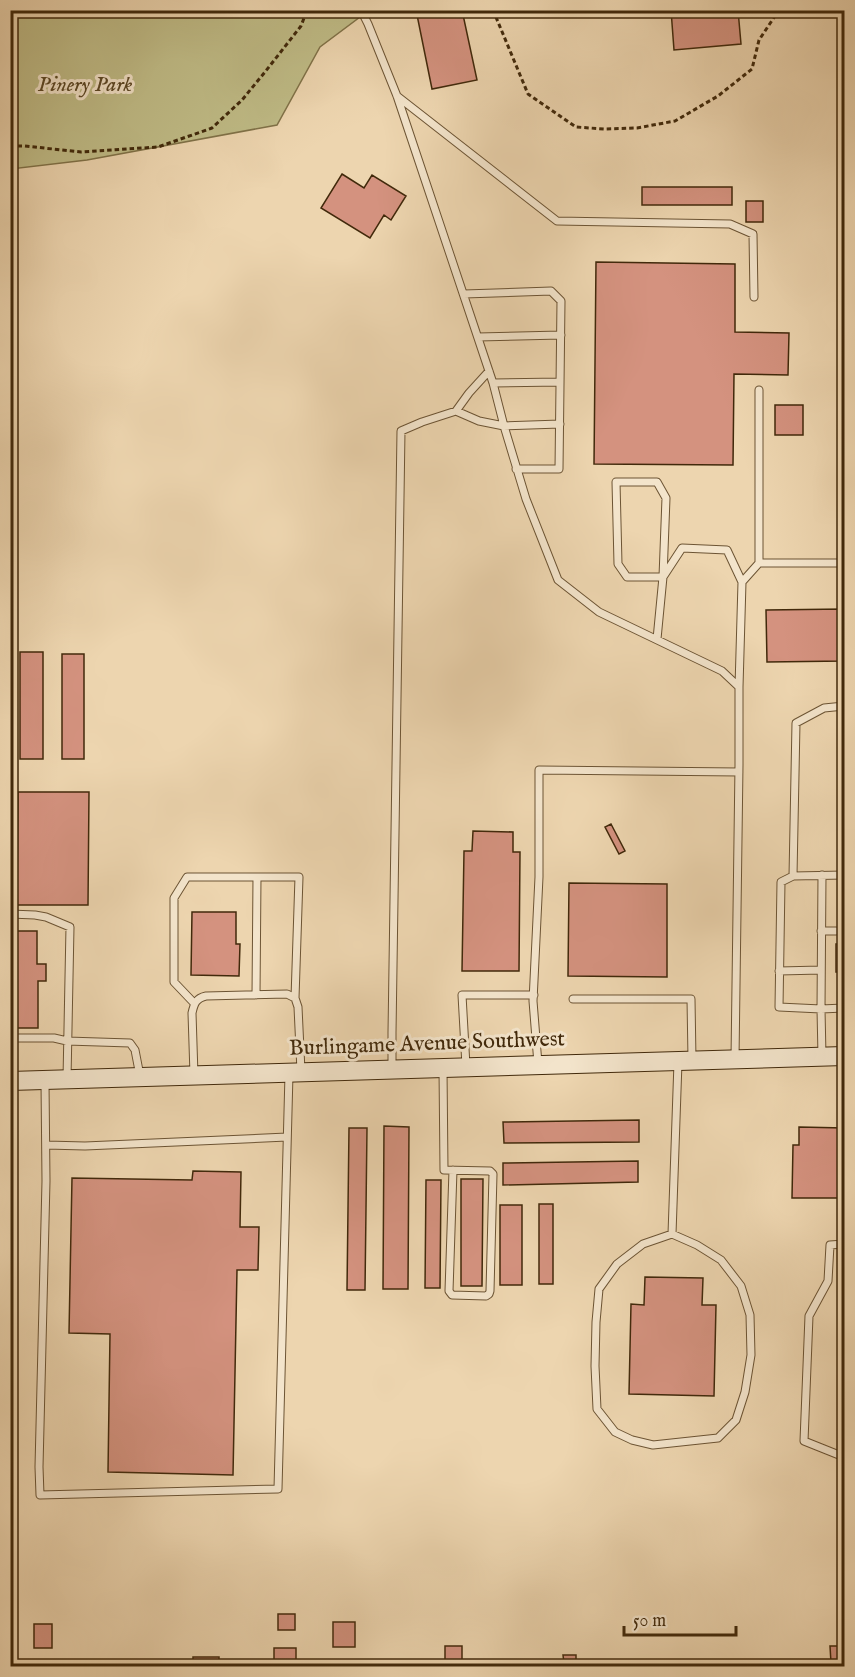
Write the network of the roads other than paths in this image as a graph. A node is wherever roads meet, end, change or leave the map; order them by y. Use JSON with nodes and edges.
{"nodes":[{"id":1,"x":361,"y":10,"type":"edge"},
{"id":2,"x":397,"y":96,"type":"junction"},
{"id":3,"x":464,"y":294,"type":"junction"},
{"id":4,"x":754,"y":297,"type":"dead end"},
{"id":5,"x":561,"y":335,"type":"junction"},
{"id":6,"x":478,"y":337,"type":"junction"},
{"id":7,"x":489,"y":371,"type":"junction"},
{"id":8,"x":560,"y":382,"type":"junction"},
{"id":9,"x":493,"y":383,"type":"junction"},
{"id":10,"x":759,"y":390,"type":"dead end"},
{"id":11,"x":456,"y":411,"type":"junction"},
{"id":12,"x":560,"y":424,"type":"junction"},
{"id":13,"x":504,"y":426,"type":"junction"},
{"id":14,"x":516,"y":469,"type":"junction"},
{"id":15,"x":759,"y":563,"type":"junction"},
{"id":16,"x":844,"y":563,"type":"edge"},
{"id":17,"x":663,"y":577,"type":"junction"},
{"id":18,"x":742,"y":582,"type":"junction"},
{"id":19,"x":657,"y":639,"type":"junction"},
{"id":20,"x":739,"y":687,"type":"junction"},
{"id":21,"x":844,"y":706,"type":"edge"},
{"id":22,"x":739,"y":772,"type":"junction"},
{"id":23,"x":822,"y":875,"type":"junction"},
{"id":24,"x":844,"y":875,"type":"edge"},
{"id":25,"x":793,"y":876,"type":"junction"},
{"id":26,"x":257,"y":877,"type":"junction"},
{"id":27,"x":10,"y":914,"type":"edge"},
{"id":28,"x":821,"y":931,"type":"junction"},
{"id":29,"x":836,"y":931,"type":"dead end"},
{"id":30,"x":821,"y":970,"type":"junction"},
{"id":31,"x":779,"y":971,"type":"junction"},
{"id":32,"x":256,"y":995,"type":"junction"},
{"id":33,"x":534,"y":995,"type":"junction"},
{"id":34,"x":295,"y":998,"type":"junction"},
{"id":35,"x":573,"y":999,"type":"dead end"},
{"id":36,"x":194,"y":1003,"type":"junction"},
{"id":37,"x":844,"y":1008,"type":"edge"},
{"id":38,"x":821,"y":1009,"type":"junction"},
{"id":39,"x":10,"y":1038,"type":"edge"},
{"id":40,"x":68,"y":1041,"type":"junction"},
{"id":41,"x":822,"y":1056,"type":"junction"},
{"id":42,"x":844,"y":1056,"type":"edge"},
{"id":43,"x":735,"y":1059,"type":"junction"},
{"id":44,"x":685,"y":1060,"type":"junction"},
{"id":45,"x":538,"y":1064,"type":"junction"},
{"id":46,"x":466,"y":1066,"type":"junction"},
{"id":47,"x":443,"y":1067,"type":"junction"},
{"id":48,"x":392,"y":1068,"type":"junction"},
{"id":49,"x":295,"y":1071,"type":"junction"},
{"id":50,"x":194,"y":1075,"type":"junction"},
{"id":51,"x":140,"y":1076,"type":"junction"},
{"id":52,"x":67,"y":1079,"type":"junction"},
{"id":53,"x":45,"y":1080,"type":"junction"},
{"id":54,"x":10,"y":1081,"type":"edge"},
{"id":55,"x":287,"y":1137,"type":"junction"},
{"id":56,"x":46,"y":1145,"type":"junction"},
{"id":57,"x":453,"y":1170,"type":"junction"},
{"id":58,"x":672,"y":1234,"type":"junction"},
{"id":59,"x":844,"y":1244,"type":"edge"},
{"id":60,"x":844,"y":1454,"type":"edge"}],
"edges":[{"from":1,"to":2,"type":"lane"},
{"from":2,"to":3,"type":"lane"},
{"from":2,"to":4,"type":"lane"},
{"from":3,"to":5,"type":"lane"},
{"from":3,"to":6,"type":"lane"},
{"from":5,"to":6,"type":"lane"},
{"from":5,"to":8,"type":"lane"},
{"from":6,"to":7,"type":"lane"},
{"from":7,"to":9,"type":"lane"},
{"from":7,"to":11,"type":"lane"},
{"from":8,"to":9,"type":"lane"},
{"from":8,"to":12,"type":"lane"},
{"from":9,"to":13,"type":"lane"},
{"from":10,"to":15,"type":"lane"},
{"from":11,"to":13,"type":"lane"},
{"from":11,"to":48,"type":"lane"},
{"from":12,"to":13,"type":"lane"},
{"from":12,"to":14,"type":"lane"},
{"from":13,"to":14,"type":"lane"},
{"from":14,"to":19,"type":"lane"},
{"from":15,"to":16,"type":"lane"},
{"from":15,"to":18,"type":"lane"},
{"from":17,"to":17,"type":"lane"},
{"from":17,"to":18,"type":"lane"},
{"from":17,"to":19,"type":"lane"},
{"from":18,"to":20,"type":"lane"},
{"from":19,"to":20,"type":"lane"},
{"from":20,"to":22,"type":"lane"},
{"from":21,"to":25,"type":"lane"},
{"from":22,"to":33,"type":"lane"},
{"from":22,"to":43,"type":"lane"},
{"from":23,"to":24,"type":"lane"},
{"from":23,"to":25,"type":"lane"},
{"from":23,"to":28,"type":"lane"},
{"from":25,"to":31,"type":"lane"},
{"from":26,"to":32,"type":"lane"},
{"from":26,"to":34,"type":"lane"},
{"from":26,"to":36,"type":"lane"},
{"from":27,"to":40,"type":"lane"},
{"from":28,"to":29,"type":"lane"},
{"from":28,"to":30,"type":"lane"},
{"from":30,"to":31,"type":"lane"},
{"from":30,"to":38,"type":"lane"},
{"from":31,"to":38,"type":"lane"},
{"from":32,"to":34,"type":"lane"},
{"from":32,"to":36,"type":"lane"},
{"from":33,"to":45,"type":"lane"},
{"from":33,"to":46,"type":"lane"},
{"from":34,"to":49,"type":"lane"},
{"from":35,"to":44,"type":"lane"},
{"from":36,"to":50,"type":"lane"},
{"from":37,"to":38,"type":"lane"},
{"from":38,"to":41,"type":"lane"},
{"from":39,"to":40,"type":"lane"},
{"from":40,"to":51,"type":"lane"},
{"from":40,"to":52,"type":"lane"},
{"from":41,"to":42,"type":"street","name":"Burlingame Avenue Southwest"},
{"from":41,"to":43,"type":"street","name":"Burlingame Avenue Southwest"},
{"from":43,"to":44,"type":"street","name":"Burlingame Avenue Southwest"},
{"from":44,"to":45,"type":"street","name":"Burlingame Avenue Southwest"},
{"from":44,"to":58,"type":"lane"},
{"from":45,"to":46,"type":"street","name":"Burlingame Avenue Southwest"},
{"from":46,"to":47,"type":"street","name":"Burlingame Avenue Southwest"},
{"from":47,"to":48,"type":"street","name":"Burlingame Avenue Southwest"},
{"from":47,"to":57,"type":"lane"},
{"from":48,"to":49,"type":"street","name":"Burlingame Avenue Southwest"},
{"from":49,"to":50,"type":"street","name":"Burlingame Avenue Southwest"},
{"from":49,"to":55,"type":"lane"},
{"from":50,"to":51,"type":"street","name":"Burlingame Avenue Southwest"},
{"from":51,"to":52,"type":"street","name":"Burlingame Avenue Southwest"},
{"from":52,"to":53,"type":"street","name":"Burlingame Avenue Southwest"},
{"from":53,"to":54,"type":"street","name":"Burlingame Avenue Southwest"},
{"from":53,"to":56,"type":"lane"},
{"from":55,"to":56,"type":"lane"},
{"from":55,"to":56,"type":"lane"},
{"from":57,"to":57,"type":"lane"},
{"from":58,"to":58,"type":"lane"},
{"from":59,"to":60,"type":"lane"}]}
